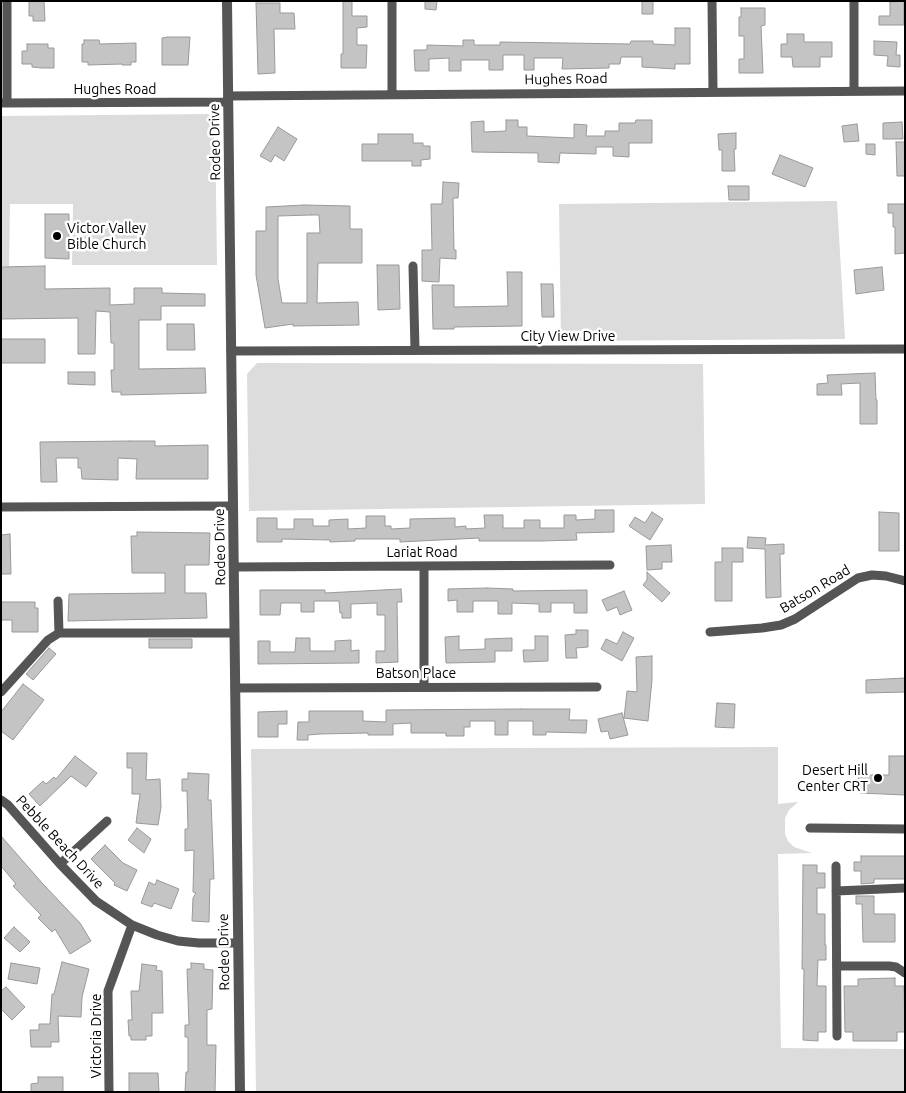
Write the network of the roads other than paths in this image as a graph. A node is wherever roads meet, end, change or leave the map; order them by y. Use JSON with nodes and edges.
{"nodes":[{"id":1,"x":7,"y":1,"type":"edge"},
{"id":2,"x":227,"y":1,"type":"edge"},
{"id":3,"x":392,"y":1,"type":"edge"},
{"id":4,"x":712,"y":1,"type":"edge"},
{"id":5,"x":854,"y":1,"type":"edge"},
{"id":6,"x":854,"y":90,"type":"junction"},
{"id":7,"x":713,"y":91,"type":"junction"},
{"id":8,"x":905,"y":91,"type":"edge"},
{"id":9,"x":392,"y":94,"type":"junction"},
{"id":10,"x":228,"y":99,"type":"junction"},
{"id":11,"x":4,"y":103,"type":"edge"},
{"id":12,"x":413,"y":266,"type":"dead end"},
{"id":13,"x":905,"y":349,"type":"edge"},
{"id":14,"x":415,"y":350,"type":"junction"},
{"id":15,"x":231,"y":351,"type":"junction"},
{"id":16,"x":233,"y":506,"type":"junction"},
{"id":17,"x":1,"y":507,"type":"edge"},
{"id":18,"x":610,"y":565,"type":"dead end"},
{"id":19,"x":424,"y":566,"type":"junction"},
{"id":20,"x":234,"y":567,"type":"junction"},
{"id":21,"x":905,"y":581,"type":"edge"},
{"id":22,"x":58,"y":601,"type":"dead end"},
{"id":23,"x":710,"y":632,"type":"dead end"},
{"id":24,"x":59,"y":633,"type":"junction"},
{"id":25,"x":234,"y":633,"type":"junction"},
{"id":26,"x":424,"y":687,"type":"junction"},
{"id":27,"x":596,"y":687,"type":"dead end"},
{"id":28,"x":235,"y":688,"type":"junction"},
{"id":29,"x":1,"y":692,"type":"edge"},
{"id":30,"x":1,"y":800,"type":"edge"},
{"id":31,"x":107,"y":821,"type":"dead end"},
{"id":32,"x":810,"y":828,"type":"dead end"},
{"id":33,"x":905,"y":829,"type":"edge"},
{"id":34,"x":60,"y":864,"type":"junction"},
{"id":35,"x":836,"y":866,"type":"dead end"},
{"id":36,"x":905,"y":888,"type":"edge"},
{"id":37,"x":836,"y":890,"type":"junction"},
{"id":38,"x":132,"y":925,"type":"junction"},
{"id":39,"x":238,"y":943,"type":"junction"},
{"id":40,"x":837,"y":966,"type":"junction"},
{"id":41,"x":905,"y":974,"type":"edge"},
{"id":42,"x":837,"y":1036,"type":"dead end"},
{"id":43,"x":109,"y":1092,"type":"edge"},
{"id":44,"x":240,"y":1092,"type":"edge"}],
"edges":[{"from":1,"to":11,"type":"street"},
{"from":2,"to":10,"type":"street","name":"Rodeo Drive"},
{"from":3,"to":9,"type":"street"},
{"from":4,"to":7,"type":"street"},
{"from":5,"to":6,"type":"street"},
{"from":6,"to":7,"type":"street","name":"Hughes Road"},
{"from":6,"to":8,"type":"street","name":"Hughes Road"},
{"from":7,"to":9,"type":"street","name":"Hughes Road"},
{"from":9,"to":10,"type":"street","name":"Hughes Road"},
{"from":10,"to":11,"type":"street","name":"Hughes Road"},
{"from":10,"to":15,"type":"street","name":"Rodeo Drive"},
{"from":12,"to":14,"type":"street"},
{"from":13,"to":14,"type":"street","name":"City View Drive"},
{"from":14,"to":15,"type":"street","name":"City View Drive"},
{"from":15,"to":16,"type":"street","name":"Rodeo Drive"},
{"from":16,"to":17,"type":"street"},
{"from":16,"to":20,"type":"street","name":"Rodeo Drive"},
{"from":18,"to":19,"type":"street","name":"Lariat Road"},
{"from":19,"to":20,"type":"street","name":"Lariat Road"},
{"from":19,"to":26,"type":"street"},
{"from":20,"to":25,"type":"street","name":"Rodeo Drive"},
{"from":21,"to":23,"type":"street","name":"Batson Road"},
{"from":22,"to":24,"type":"street"},
{"from":24,"to":25,"type":"street"},
{"from":24,"to":29,"type":"street"},
{"from":25,"to":28,"type":"street","name":"Rodeo Drive"},
{"from":26,"to":27,"type":"street","name":"Batson Place"},
{"from":26,"to":28,"type":"street","name":"Batson Place"},
{"from":28,"to":39,"type":"street","name":"Rodeo Drive"},
{"from":30,"to":34,"type":"street","name":"Pebble Beach Drive"},
{"from":31,"to":34,"type":"street"},
{"from":32,"to":33,"type":"street"},
{"from":34,"to":38,"type":"street","name":"Pebble Beach Drive"},
{"from":35,"to":37,"type":"street"},
{"from":36,"to":37,"type":"street"},
{"from":37,"to":40,"type":"street"},
{"from":38,"to":39,"type":"street","name":"Pebble Beach Drive"},
{"from":38,"to":43,"type":"street","name":"Victoria Drive"},
{"from":39,"to":44,"type":"street","name":"Rodeo Drive"},
{"from":40,"to":41,"type":"street"},
{"from":40,"to":42,"type":"street"}]}
